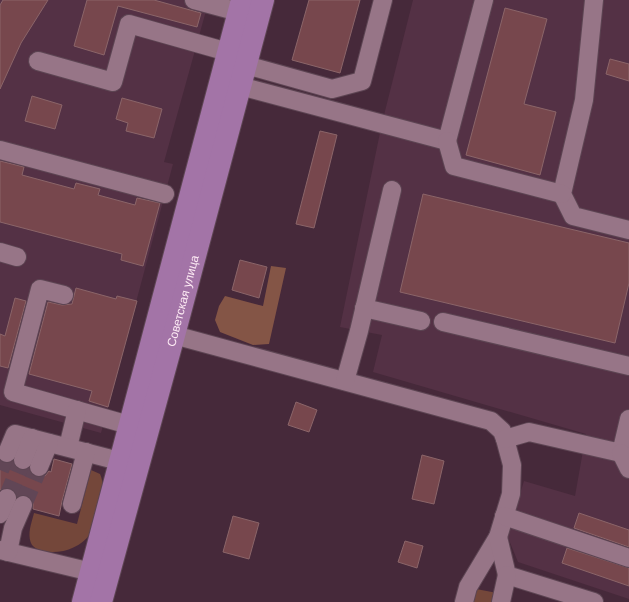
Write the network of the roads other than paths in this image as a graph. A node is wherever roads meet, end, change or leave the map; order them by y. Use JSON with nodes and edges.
{"nodes":[{"id":1,"x":194,"y":0,"type":"edge"},
{"id":2,"x":262,"y":0,"type":"edge"},
{"id":3,"x":383,"y":0,"type":"edge"},
{"id":4,"x":484,"y":0,"type":"edge"},
{"id":5,"x":594,"y":0,"type":"edge"},
{"id":6,"x":240,"y":6,"type":"edge"},
{"id":7,"x":228,"y":52,"type":"junction"},
{"id":8,"x":38,"y":61,"type":"dead end"},
{"id":9,"x":246,"y":65,"type":"junction"},
{"id":10,"x":240,"y":86,"type":"junction"},
{"id":11,"x":447,"y":140,"type":"junction"},
{"id":12,"x":0,"y":150,"type":"edge"},
{"id":13,"x":392,"y":190,"type":"dead end"},
{"id":14,"x":165,"y":194,"type":"dead end"},
{"id":15,"x":562,"y":194,"type":"junction"},
{"id":16,"x":629,"y":230,"type":"edge"},
{"id":17,"x":0,"y":252,"type":"edge"},
{"id":18,"x":17,"y":257,"type":"dead end"},
{"id":19,"x":64,"y":295,"type":"dead end"},
{"id":20,"x":364,"y":308,"type":"junction"},
{"id":21,"x":421,"y":321,"type":"dead end"},
{"id":22,"x":443,"y":322,"type":"dead end"},
{"id":23,"x":174,"y":335,"type":"junction"},
{"id":24,"x":629,"y":366,"type":"edge"},
{"id":25,"x":345,"y":381,"type":"junction"},
{"id":26,"x":77,"y":410,"type":"junction"},
{"id":27,"x":629,"y":420,"type":"edge"},
{"id":28,"x":129,"y":425,"type":"junction"},
{"id":29,"x":505,"y":439,"type":"junction"},
{"id":30,"x":50,"y":443,"type":"junction"},
{"id":31,"x":68,"y":447,"type":"junction"},
{"id":32,"x":86,"y":452,"type":"junction"},
{"id":33,"x":621,"y":453,"type":"junction"},
{"id":34,"x":119,"y":461,"type":"junction"},
{"id":35,"x":629,"y":470,"type":"edge"},
{"id":36,"x":72,"y":504,"type":"dead end"},
{"id":37,"x":23,"y":505,"type":"tunnel mouth"},
{"id":38,"x":504,"y":516,"type":"junction"},
{"id":39,"x":498,"y":537,"type":"junction"},
{"id":40,"x":4,"y":551,"type":"edge"},
{"id":41,"x":629,"y":558,"type":"edge"},
{"id":42,"x":99,"y":574,"type":"junction"},
{"id":43,"x":507,"y":575,"type":"junction"},
{"id":44,"x":83,"y":602,"type":"edge"},
{"id":45,"x":101,"y":602,"type":"edge"},
{"id":46,"x":464,"y":602,"type":"edge"},
{"id":47,"x":501,"y":602,"type":"edge"},
{"id":48,"x":594,"y":602,"type":"edge"}],
"edges":[{"from":1,"to":6,"type":"street"},
{"from":2,"to":9,"type":"main road","name":"Советская улица"},
{"from":3,"to":9,"type":"street"},
{"from":4,"to":11,"type":"street"},
{"from":5,"to":15,"type":"street"},
{"from":6,"to":7,"type":"main road","name":"Советская улица"},
{"from":7,"to":8,"type":"street"},
{"from":7,"to":28,"type":"main road","name":"Советская улица"},
{"from":9,"to":10,"type":"main road","name":"Советская улица"},
{"from":10,"to":11,"type":"street"},
{"from":10,"to":23,"type":"main road","name":"Советская улица"},
{"from":11,"to":15,"type":"street"},
{"from":12,"to":14,"type":"street"},
{"from":13,"to":20,"type":"street"},
{"from":15,"to":16,"type":"street"},
{"from":17,"to":18,"type":"street"},
{"from":19,"to":26,"type":"street"},
{"from":20,"to":21,"type":"street"},
{"from":20,"to":25,"type":"street"},
{"from":22,"to":24,"type":"street"},
{"from":23,"to":25,"type":"street"},
{"from":23,"to":42,"type":"main road","name":"Советская улица"},
{"from":25,"to":29,"type":"street"},
{"from":26,"to":28,"type":"street"},
{"from":26,"to":31,"type":"street"},
{"from":27,"to":33,"type":"street"},
{"from":28,"to":34,"type":"main road","name":"Советская улица"},
{"from":29,"to":33,"type":"street"},
{"from":29,"to":38,"type":"street"},
{"from":30,"to":30,"type":"street"},
{"from":30,"to":31,"type":"street"},
{"from":31,"to":32,"type":"street"},
{"from":32,"to":34,"type":"street"},
{"from":32,"to":36,"type":"street"},
{"from":33,"to":35,"type":"street"},
{"from":34,"to":42,"type":"main road","name":"Советская улица"},
{"from":37,"to":40,"type":"street"},
{"from":38,"to":39,"type":"street"},
{"from":38,"to":41,"type":"street"},
{"from":39,"to":43,"type":"street"},
{"from":39,"to":46,"type":"street"},
{"from":40,"to":42,"type":"street"},
{"from":42,"to":44,"type":"main road","name":"Советская улица"},
{"from":42,"to":45,"type":"main road","name":"Советская улица"},
{"from":43,"to":47,"type":"street"},
{"from":43,"to":48,"type":"street"}]}
